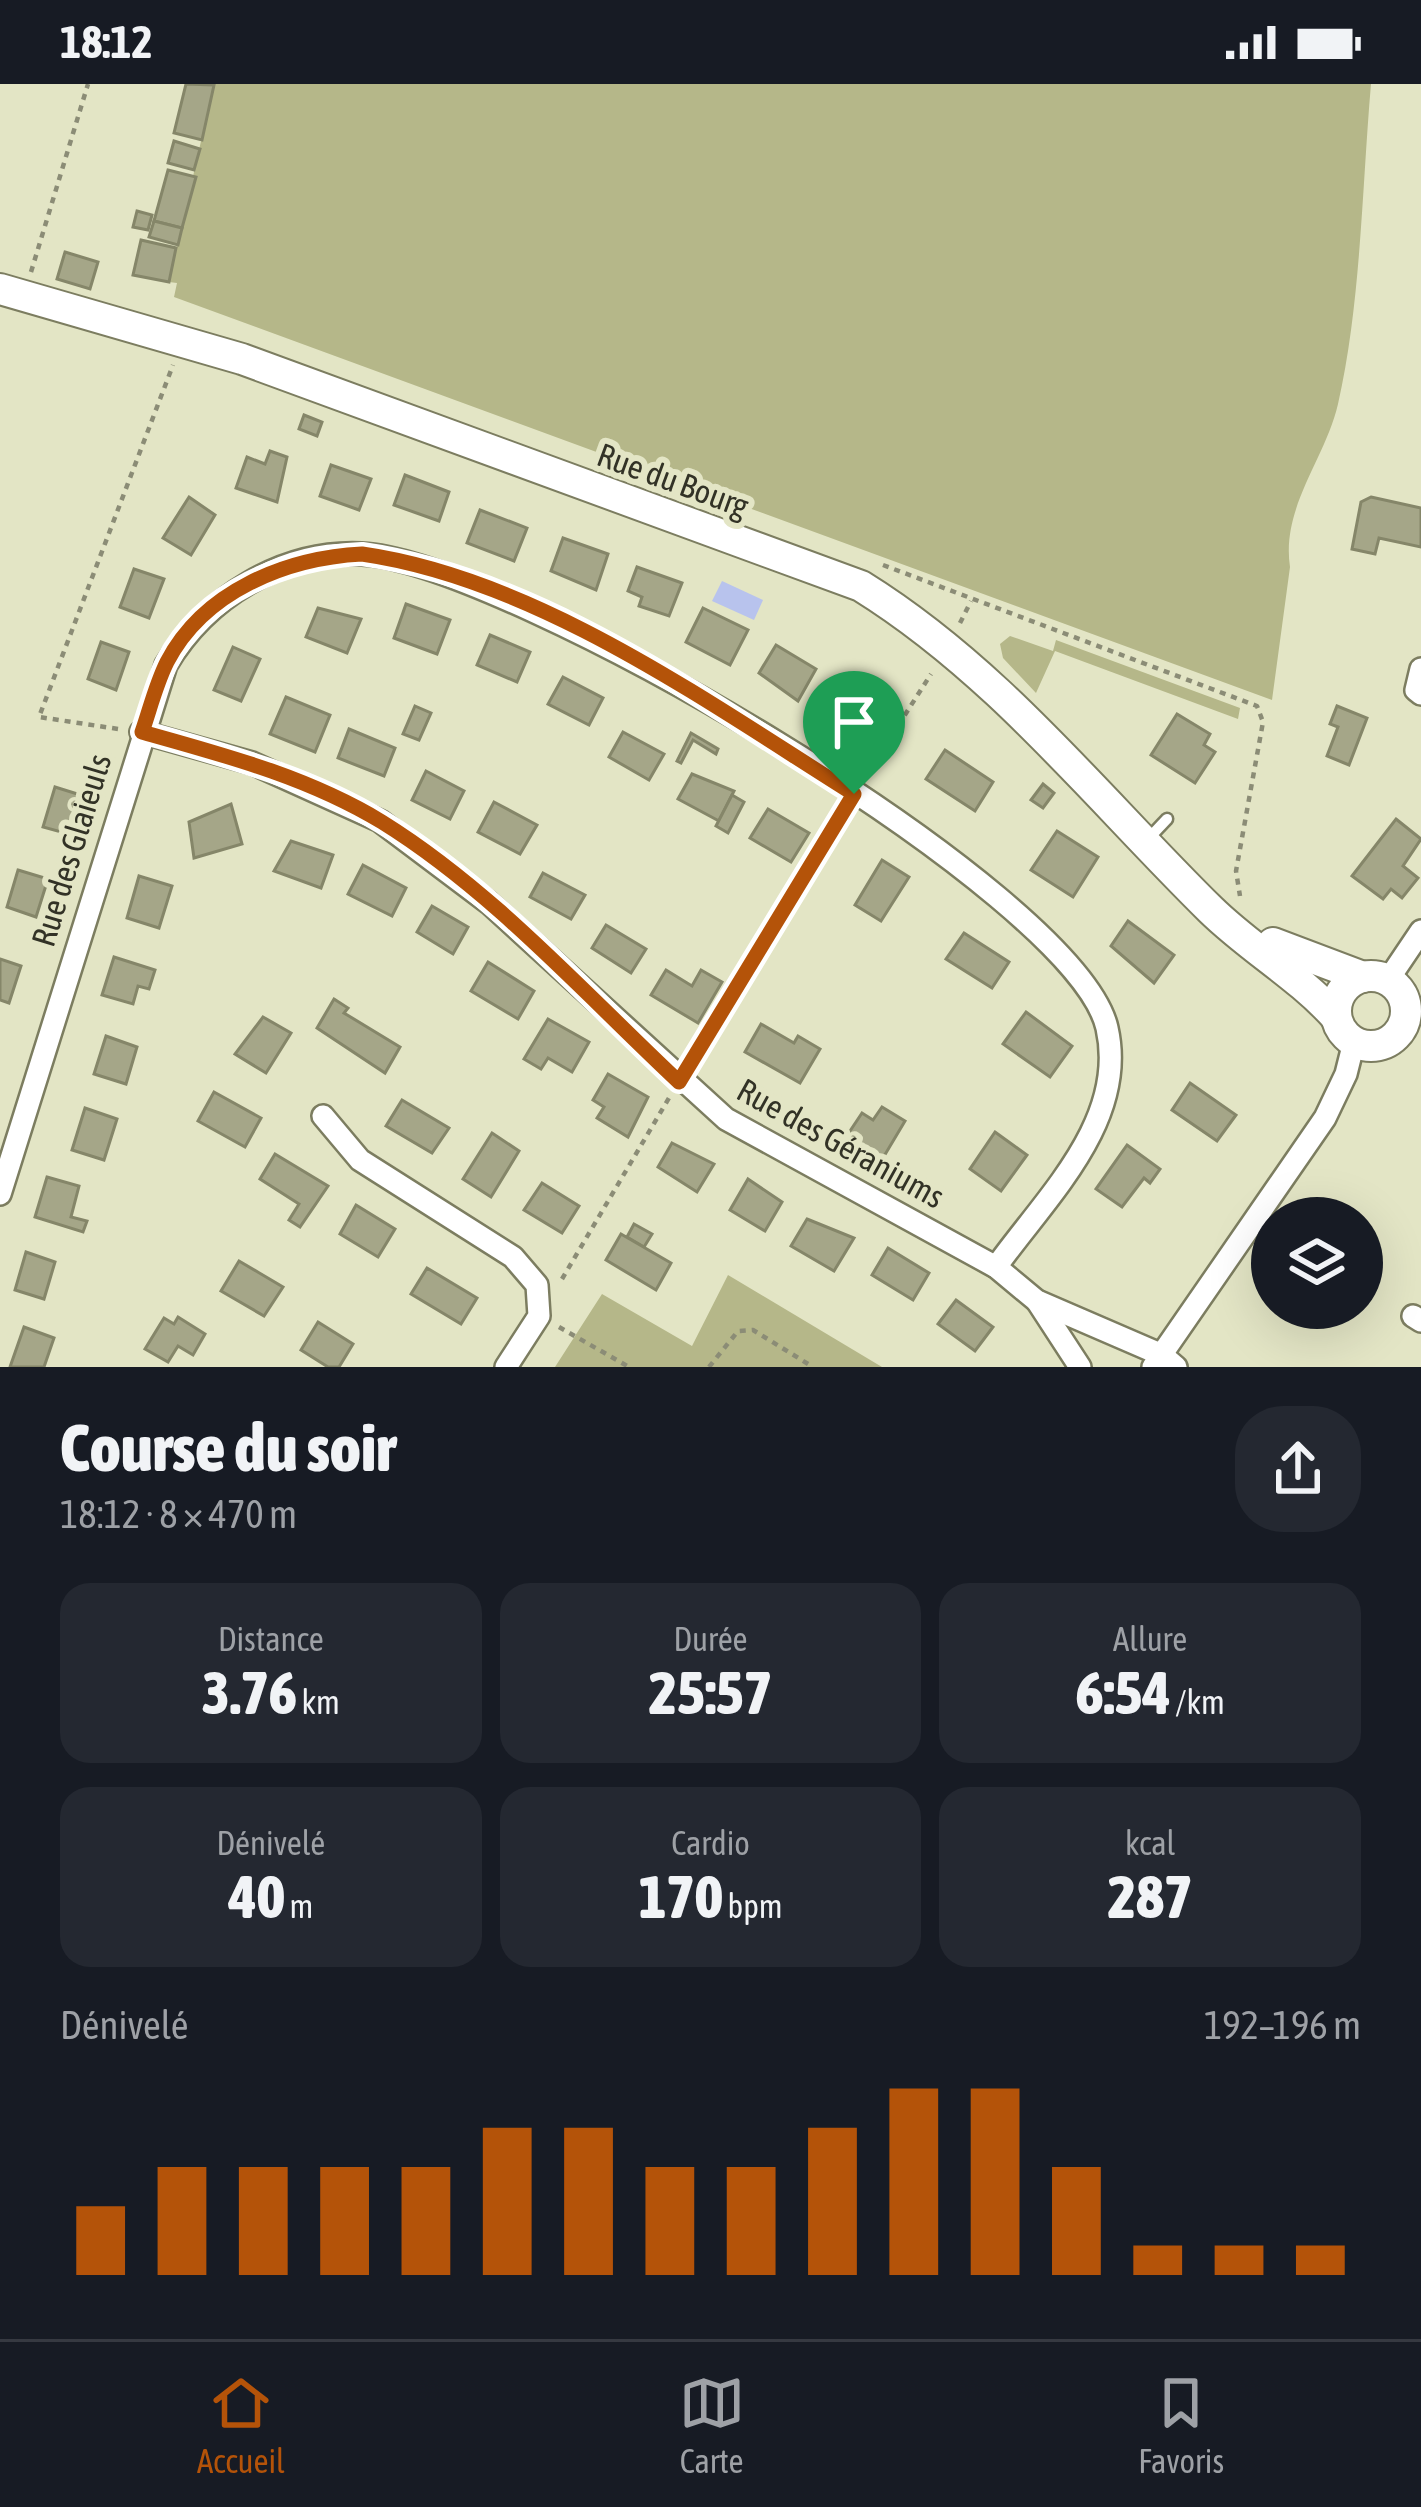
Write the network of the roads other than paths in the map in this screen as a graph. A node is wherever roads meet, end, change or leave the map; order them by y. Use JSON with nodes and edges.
{"nodes":[{"id":1,"x":12,"y":292,"type":"edge"},
{"id":2,"x":1421,"y":669,"type":"edge"},
{"id":3,"x":1421,"y":694,"type":"edge"},
{"id":4,"x":142,"y":732,"type":"junction"},
{"id":5,"x":1167,"y":819,"type":"dead end"},
{"id":6,"x":1145,"y":843,"type":"junction"},
{"id":7,"x":1216,"y":915,"type":"junction"},
{"id":8,"x":1421,"y":931,"type":"edge"},
{"id":9,"x":1375,"y":979,"type":"junction"},
{"id":10,"x":1345,"y":1029,"type":"junction"},
{"id":11,"x":1412,"y":1032,"type":"edge"},
{"id":12,"x":323,"y":1116,"type":"dead end"},
{"id":13,"x":0,"y":1193,"type":"edge"},
{"id":14,"x":996,"y":1267,"type":"junction"},
{"id":15,"x":1037,"y":1301,"type":"junction"},
{"id":16,"x":1163,"y":1363,"type":"edge"},
{"id":17,"x":506,"y":1367,"type":"edge"},
{"id":18,"x":1080,"y":1367,"type":"edge"}],
"edges":[{"from":1,"to":6,"type":"street","name":"Rue du Bourg"},
{"from":2,"to":3,"type":"street"},
{"from":4,"to":13,"type":"street","name":"Rue des Glaieuls"},
{"from":4,"to":14,"type":"street","name":"Rue des Géraniums"},
{"from":4,"to":14,"type":"street","name":"Rue des Glaieuls"},
{"from":5,"to":6,"type":"lane"},
{"from":6,"to":7,"type":"street","name":"Rue du Bourg"},
{"from":7,"to":9,"type":"street","name":"Rue du Bourg"},
{"from":7,"to":10,"type":"street","name":"Rue du Bourg"},
{"from":8,"to":9,"type":"street"},
{"from":9,"to":10,"type":"street"},
{"from":9,"to":11,"type":"street"},
{"from":10,"to":11,"type":"street"},
{"from":10,"to":16,"type":"street"},
{"from":12,"to":17,"type":"street"},
{"from":14,"to":15,"type":"street","name":"Rue des Géraniums"},
{"from":15,"to":16,"type":"street","name":"Rue des Géraniums"},
{"from":15,"to":18,"type":"street","name":"Rue des Géraniums"}]}
